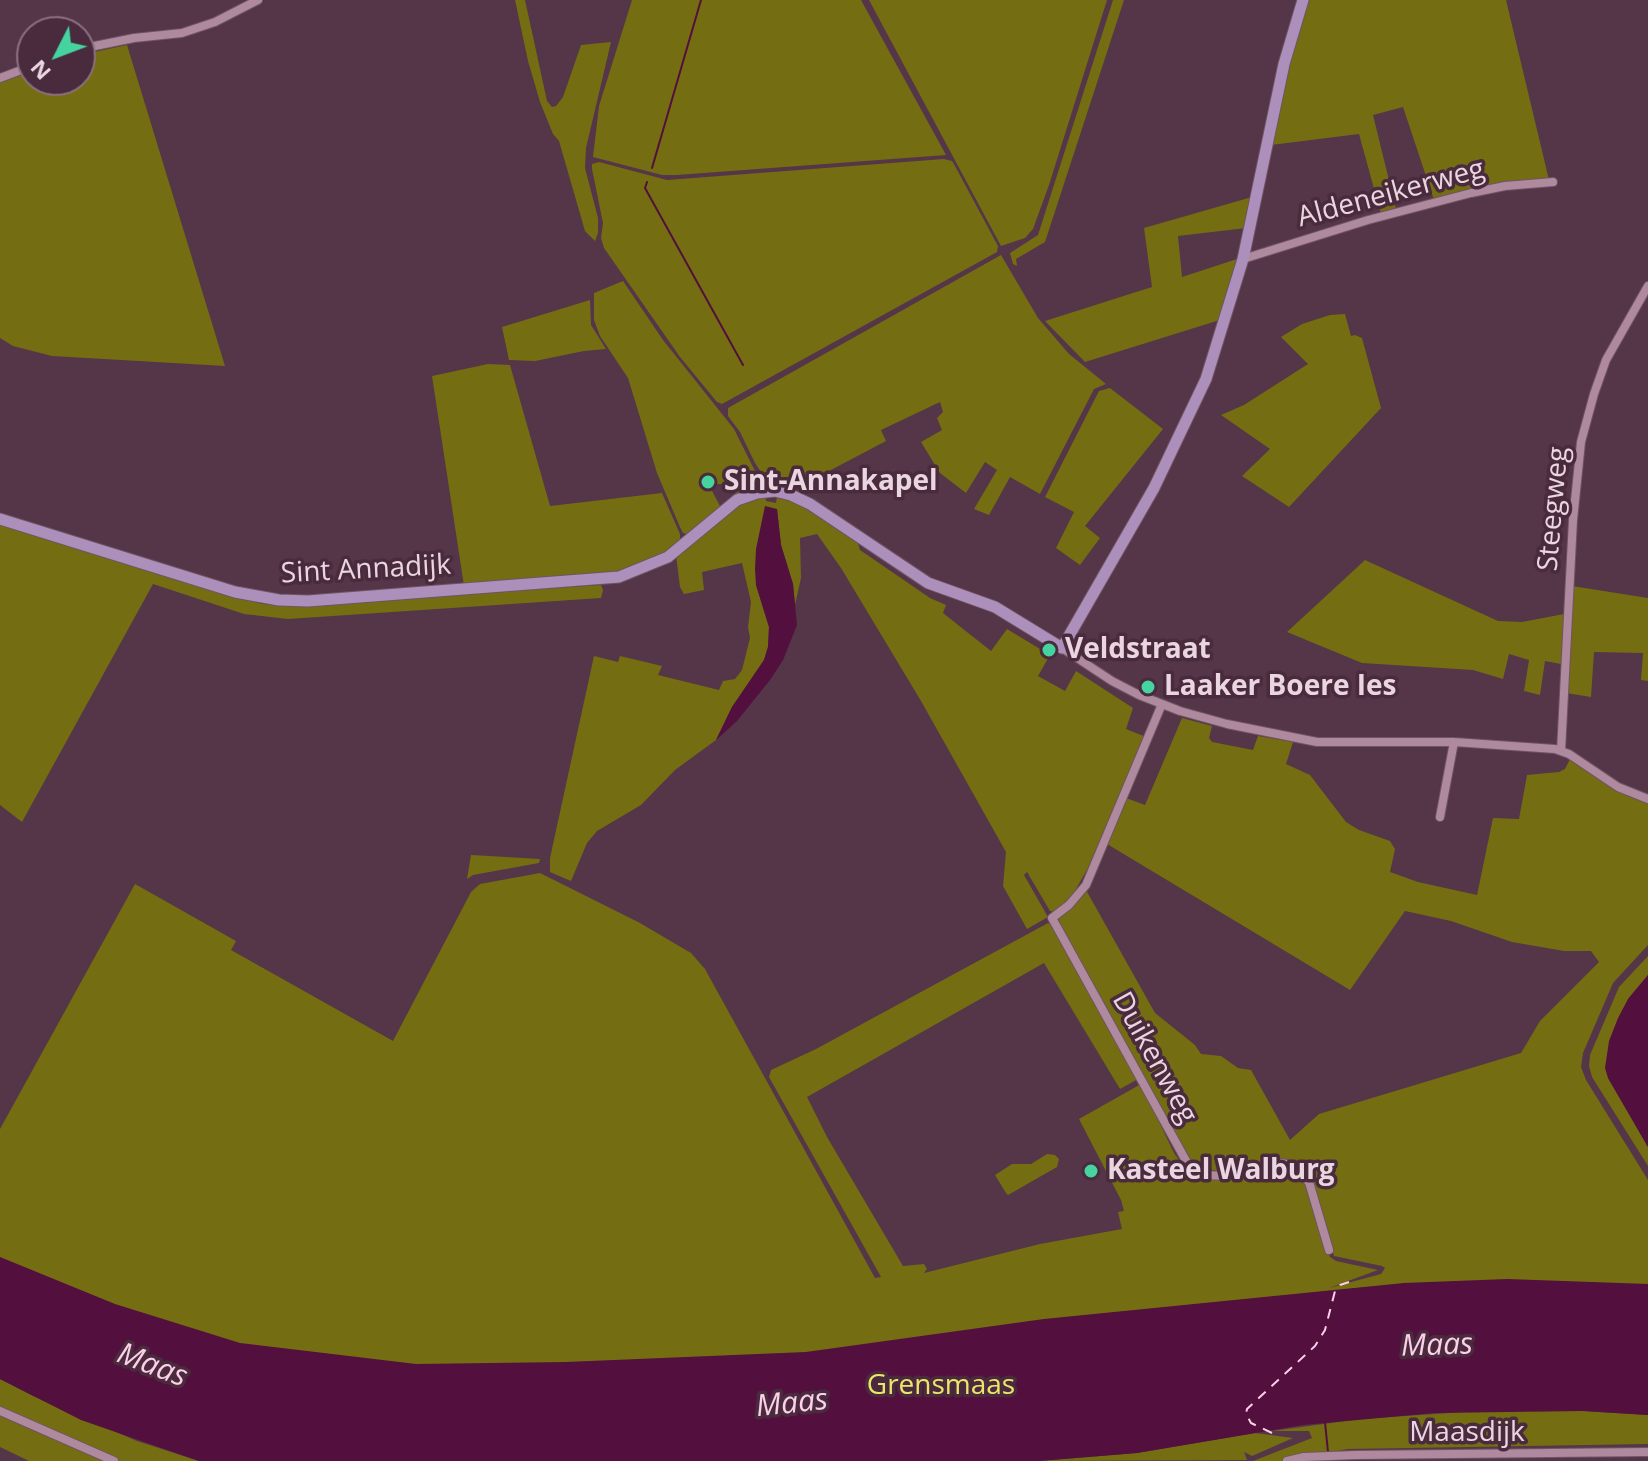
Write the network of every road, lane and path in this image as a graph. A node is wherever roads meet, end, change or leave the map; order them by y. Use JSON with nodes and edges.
{"nodes":[{"id":1,"x":258,"y":0,"type":"edge"},
{"id":2,"x":1303,"y":0,"type":"edge"},
{"id":3,"x":96,"y":46,"type":"edge"},
{"id":4,"x":1553,"y":182,"type":"dead end"},
{"id":5,"x":1243,"y":259,"type":"junction"},
{"id":6,"x":1648,"y":286,"type":"edge"},
{"id":7,"x":0,"y":519,"type":"edge"},
{"id":8,"x":1062,"y":648,"type":"junction"},
{"id":9,"x":1162,"y":704,"type":"junction"},
{"id":10,"x":1454,"y":742,"type":"junction"},
{"id":11,"x":1561,"y":751,"type":"junction"},
{"id":12,"x":1648,"y":799,"type":"edge"},
{"id":13,"x":1440,"y":817,"type":"dead end"},
{"id":14,"x":1329,"y":1250,"type":"dead end"},
{"id":15,"x":0,"y":1411,"type":"edge"},
{"id":16,"x":1648,"y":1452,"type":"edge"},
{"id":17,"x":114,"y":1461,"type":"edge"},
{"id":18,"x":1287,"y":1461,"type":"edge"}],
"edges":[{"from":1,"to":3,"type":"street"},
{"from":2,"to":5,"type":"street"},
{"from":4,"to":5,"type":"street","name":"Aldeneikerweg"},
{"from":5,"to":8,"type":"street"},
{"from":6,"to":11,"type":"street","name":"Steegweg"},
{"from":7,"to":8,"type":"street","name":"Sint Annadijk"},
{"from":8,"to":9,"type":"street"},
{"from":9,"to":10,"type":"street"},
{"from":9,"to":14,"type":"street","name":"Duikenweg"},
{"from":10,"to":11,"type":"street"},
{"from":10,"to":13,"type":"street"},
{"from":11,"to":12,"type":"street"},
{"from":15,"to":17,"type":"street"},
{"from":16,"to":18,"type":"street","name":"Maasdijk"}]}
